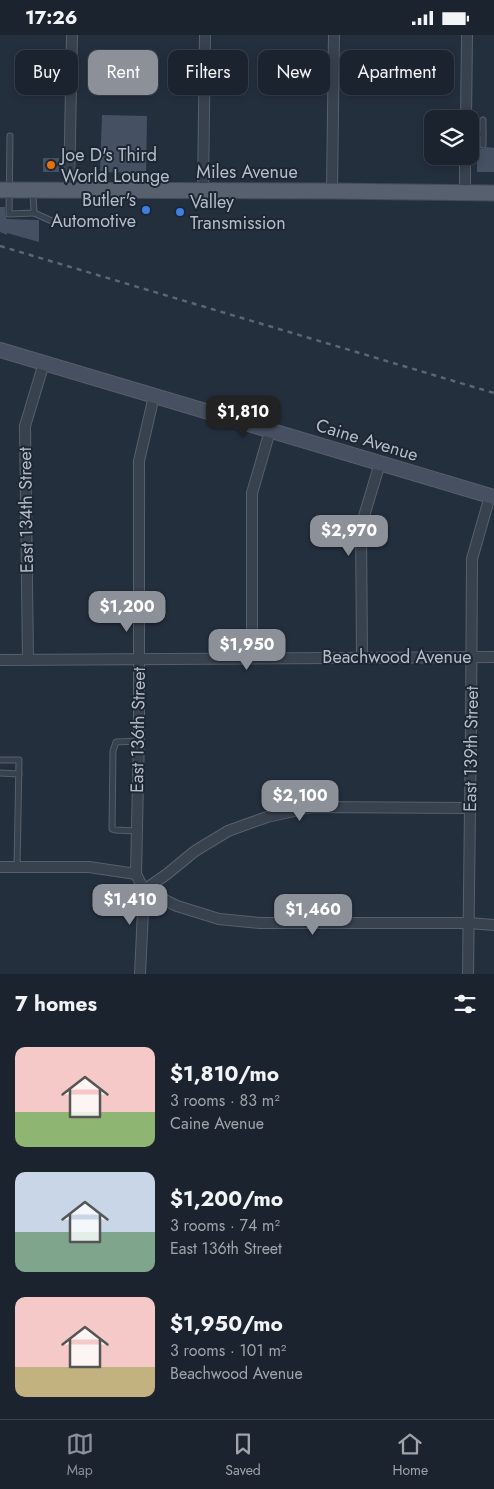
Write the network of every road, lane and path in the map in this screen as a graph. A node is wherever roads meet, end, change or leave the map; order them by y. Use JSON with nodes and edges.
{"nodes":[{"id":1,"x":72,"y":35,"type":"edge"},
{"id":2,"x":205,"y":35,"type":"edge"},
{"id":3,"x":334,"y":35,"type":"edge"},
{"id":4,"x":467,"y":35,"type":"edge"},
{"id":5,"x":466,"y":110,"type":"edge"},
{"id":6,"x":483,"y":120,"type":"dead end"},
{"id":7,"x":479,"y":134,"type":"edge"},
{"id":8,"x":483,"y":134,"type":"junction"},
{"id":9,"x":10,"y":136,"type":"dead end"},
{"id":10,"x":483,"y":145,"type":"dead end"},
{"id":11,"x":465,"y":165,"type":"edge"},
{"id":12,"x":5,"y":190,"type":"edge"},
{"id":13,"x":32,"y":191,"type":"junction"},
{"id":14,"x":69,"y":191,"type":"junction"},
{"id":15,"x":202,"y":191,"type":"junction"},
{"id":16,"x":332,"y":191,"type":"junction"},
{"id":17,"x":465,"y":193,"type":"junction"},
{"id":18,"x":494,"y":193,"type":"edge"},
{"id":19,"x":34,"y":213,"type":"junction"},
{"id":20,"x":80,"y":222,"type":"dead end"},
{"id":21,"x":0,"y":350,"type":"edge"},
{"id":22,"x":44,"y":363,"type":"junction"},
{"id":23,"x":154,"y":396,"type":"junction"},
{"id":24,"x":270,"y":431,"type":"junction"},
{"id":25,"x":380,"y":463,"type":"junction"},
{"id":26,"x":492,"y":497,"type":"edge"},
{"id":27,"x":362,"y":657,"type":"junction"},
{"id":28,"x":472,"y":657,"type":"junction"},
{"id":29,"x":494,"y":657,"type":"edge"},
{"id":30,"x":139,"y":658,"type":"junction"},
{"id":31,"x":252,"y":658,"type":"junction"},
{"id":32,"x":28,"y":659,"type":"junction"},
{"id":33,"x":0,"y":660,"type":"edge"},
{"id":34,"x":139,"y":741,"type":"junction"},
{"id":35,"x":0,"y":760,"type":"edge"},
{"id":36,"x":0,"y":773,"type":"edge"},
{"id":37,"x":19,"y":774,"type":"junction"},
{"id":38,"x":470,"y":808,"type":"junction"},
{"id":39,"x":136,"y":831,"type":"junction"},
{"id":40,"x":0,"y":867,"type":"edge"},
{"id":41,"x":18,"y":867,"type":"junction"},
{"id":42,"x":136,"y":874,"type":"junction"},
{"id":43,"x":144,"y":889,"type":"junction"},
{"id":44,"x":468,"y":923,"type":"junction"},
{"id":45,"x":494,"y":925,"type":"edge"},
{"id":46,"x":140,"y":974,"type":"edge"},
{"id":47,"x":468,"y":974,"type":"edge"}],
"edges":[{"from":1,"to":14,"type":"street"},
{"from":2,"to":15,"type":"street"},
{"from":3,"to":16,"type":"street"},
{"from":4,"to":5,"type":"street"},
{"from":6,"to":8,"type":"lane"},
{"from":7,"to":8,"type":"lane"},
{"from":8,"to":10,"type":"lane"},
{"from":9,"to":12,"type":"lane"},
{"from":11,"to":17,"type":"street"},
{"from":12,"to":13,"type":"main road","name":"Miles Avenue"},
{"from":12,"to":19,"type":"lane"},
{"from":13,"to":14,"type":"main road","name":"Miles Avenue"},
{"from":13,"to":19,"type":"lane"},
{"from":14,"to":15,"type":"main road","name":"Miles Avenue"},
{"from":15,"to":16,"type":"main road","name":"Miles Avenue"},
{"from":16,"to":17,"type":"main road","name":"Miles Avenue"},
{"from":17,"to":18,"type":"main road","name":"Miles Avenue"},
{"from":19,"to":20,"type":"lane"},
{"from":21,"to":22,"type":"street","name":"Caine Avenue"},
{"from":22,"to":23,"type":"street","name":"Caine Avenue"},
{"from":22,"to":32,"type":"street","name":"East 134th Street"},
{"from":23,"to":24,"type":"street","name":"Caine Avenue"},
{"from":23,"to":30,"type":"street","name":"East 136th Street"},
{"from":24,"to":25,"type":"street","name":"Caine Avenue"},
{"from":24,"to":31,"type":"street"},
{"from":25,"to":26,"type":"street","name":"Caine Avenue"},
{"from":25,"to":27,"type":"street"},
{"from":26,"to":28,"type":"street","name":"East 139th Street"},
{"from":27,"to":28,"type":"street","name":"Beachwood Avenue"},
{"from":27,"to":31,"type":"street","name":"Beachwood Avenue"},
{"from":28,"to":29,"type":"street","name":"Beachwood Avenue"},
{"from":28,"to":38,"type":"street","name":"East 139th Street"},
{"from":30,"to":31,"type":"street","name":"Beachwood Avenue"},
{"from":30,"to":32,"type":"street","name":"Beachwood Avenue"},
{"from":30,"to":34,"type":"street","name":"East 136th Street"},
{"from":32,"to":33,"type":"street","name":"Beachwood Avenue"},
{"from":34,"to":39,"type":"street","name":"East 136th Street"},
{"from":34,"to":39,"type":"lane"},
{"from":35,"to":37,"type":"lane"},
{"from":36,"to":37,"type":"lane"},
{"from":37,"to":41,"type":"lane"},
{"from":38,"to":43,"type":"street"},
{"from":38,"to":44,"type":"street","name":"East 139th Street"},
{"from":39,"to":42,"type":"street","name":"East 136th Street"},
{"from":40,"to":41,"type":"street"},
{"from":41,"to":42,"type":"street"},
{"from":42,"to":43,"type":"street","name":"East 136th Street"},
{"from":43,"to":44,"type":"street"},
{"from":43,"to":46,"type":"street"},
{"from":44,"to":45,"type":"street"},
{"from":44,"to":47,"type":"street","name":"East 139th Street"}]}
